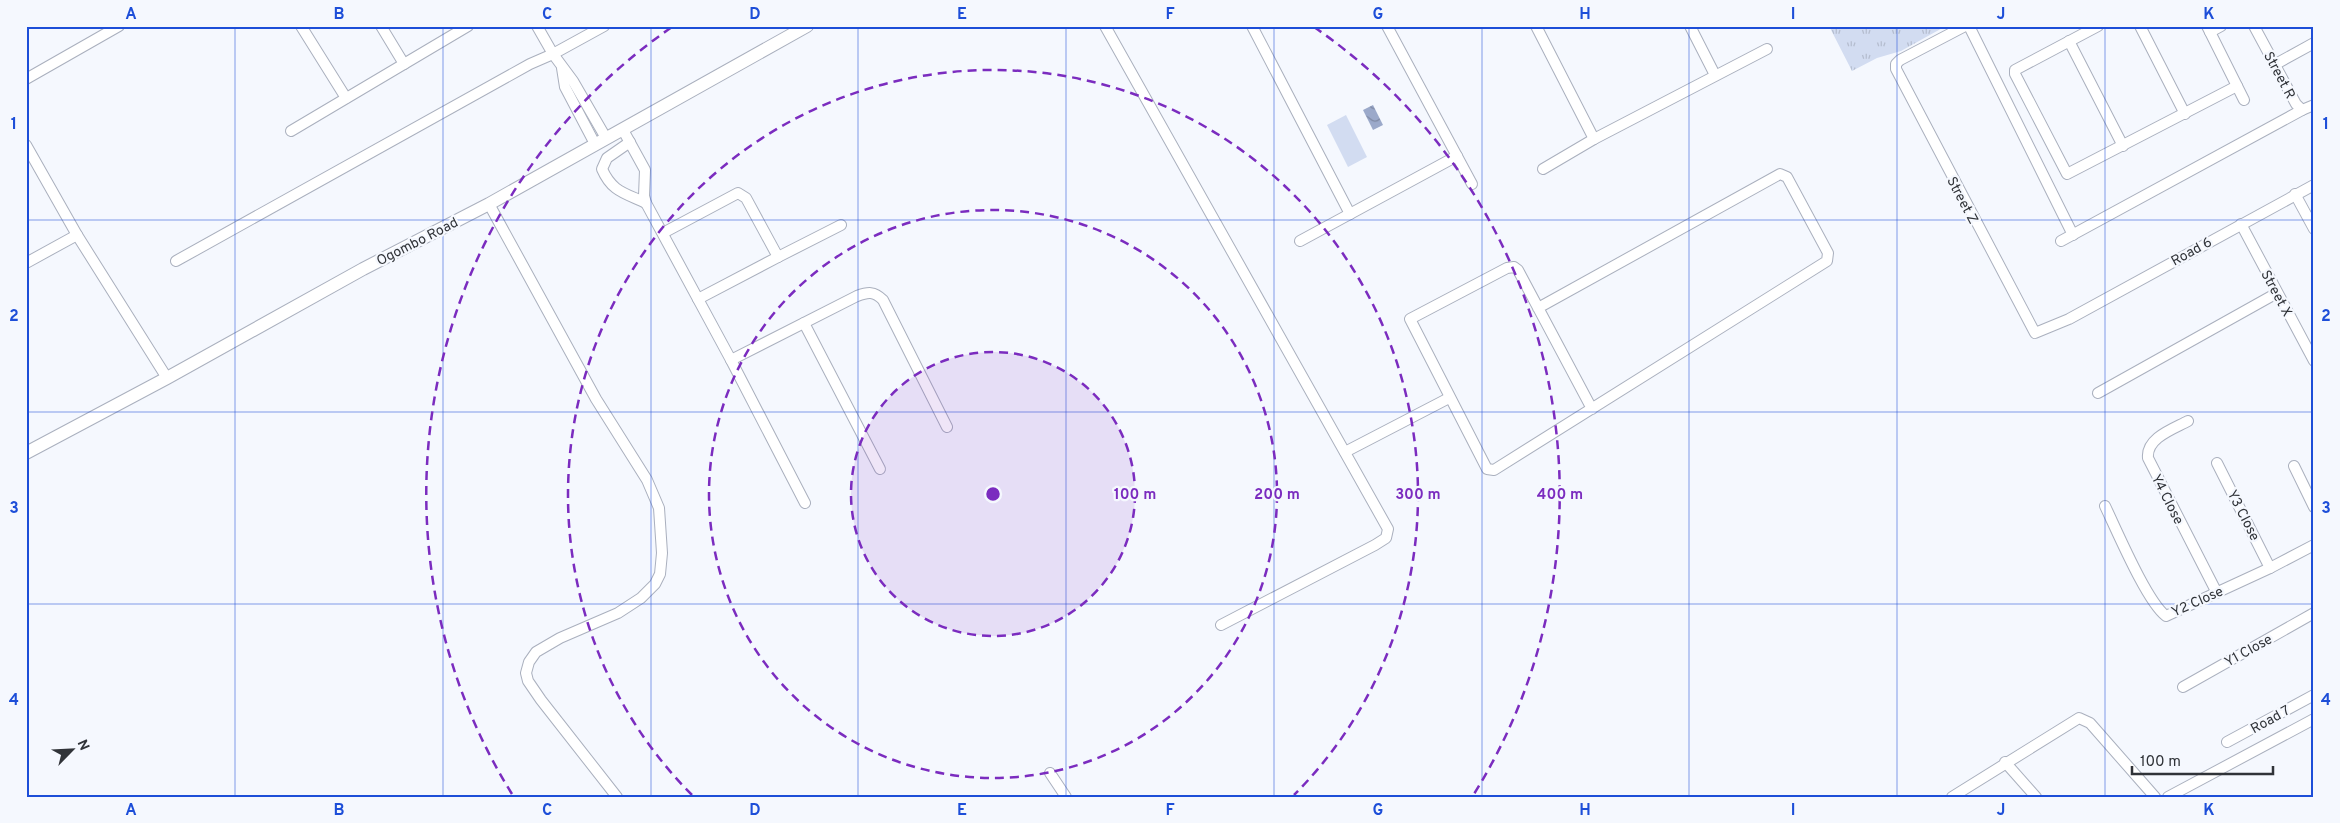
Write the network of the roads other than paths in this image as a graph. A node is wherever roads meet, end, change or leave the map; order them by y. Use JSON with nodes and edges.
{"nodes":[{"id":1,"x":119,"y":26,"type":"edge"},
{"id":2,"x":301,"y":26,"type":"edge"},
{"id":3,"x":381,"y":26,"type":"edge"},
{"id":4,"x":537,"y":26,"type":"edge"},
{"id":5,"x":604,"y":26,"type":"edge"},
{"id":6,"x":806,"y":26,"type":"edge"},
{"id":7,"x":1105,"y":26,"type":"edge"},
{"id":8,"x":1252,"y":26,"type":"edge"},
{"id":9,"x":1388,"y":26,"type":"edge"},
{"id":10,"x":1536,"y":26,"type":"edge"},
{"id":11,"x":1690,"y":26,"type":"edge"},
{"id":12,"x":1965,"y":26,"type":"edge"},
{"id":13,"x":1969,"y":26,"type":"edge"},
{"id":14,"x":2098,"y":26,"type":"edge"},
{"id":15,"x":2140,"y":26,"type":"edge"},
{"id":16,"x":2221,"y":26,"type":"edge"},
{"id":17,"x":2254,"y":26,"type":"edge"},
{"id":18,"x":463,"y":27,"type":"edge"},
{"id":19,"x":2208,"y":29,"type":"edge"},
{"id":20,"x":2069,"y":41,"type":"junction"},
{"id":21,"x":2314,"y":43,"type":"edge"},
{"id":22,"x":1767,"y":49,"type":"dead end"},
{"id":23,"x":553,"y":54,"type":"junction"},
{"id":24,"x":404,"y":64,"type":"junction"},
{"id":25,"x":2274,"y":64,"type":"junction"},
{"id":26,"x":1714,"y":75,"type":"junction"},
{"id":27,"x":26,"y":79,"type":"edge"},
{"id":28,"x":2237,"y":86,"type":"junction"},
{"id":29,"x":346,"y":98,"type":"junction"},
{"id":30,"x":2244,"y":100,"type":"dead end"},
{"id":31,"x":2314,"y":105,"type":"edge"},
{"id":32,"x":2302,"y":110,"type":"junction"},
{"id":33,"x":2185,"y":114,"type":"junction"},
{"id":34,"x":623,"y":130,"type":"junction"},
{"id":35,"x":291,"y":131,"type":"dead end"},
{"id":36,"x":1594,"y":139,"type":"junction"},
{"id":37,"x":600,"y":141,"type":"junction"},
{"id":38,"x":630,"y":142,"type":"junction"},
{"id":39,"x":26,"y":145,"type":"edge"},
{"id":40,"x":2123,"y":146,"type":"junction"},
{"id":41,"x":1457,"y":156,"type":"junction"},
{"id":42,"x":1543,"y":169,"type":"dead end"},
{"id":43,"x":1472,"y":184,"type":"dead end"},
{"id":44,"x":2314,"y":185,"type":"edge"},
{"id":45,"x":2295,"y":194,"type":"junction"},
{"id":46,"x":646,"y":203,"type":"junction"},
{"id":47,"x":489,"y":204,"type":"junction"},
{"id":48,"x":1350,"y":214,"type":"junction"},
{"id":49,"x":840,"y":224,"type":"dead end"},
{"id":50,"x":2240,"y":224,"type":"junction"},
{"id":51,"x":2314,"y":229,"type":"edge"},
{"id":52,"x":662,"y":233,"type":"junction"},
{"id":53,"x":2073,"y":234,"type":"junction"},
{"id":54,"x":77,"y":235,"type":"junction"},
{"id":55,"x":1300,"y":241,"type":"dead end"},
{"id":56,"x":2061,"y":241,"type":"dead end"},
{"id":57,"x":778,"y":256,"type":"junction"},
{"id":58,"x":176,"y":261,"type":"dead end"},
{"id":59,"x":26,"y":263,"type":"edge"},
{"id":60,"x":2277,"y":293,"type":"junction"},
{"id":61,"x":698,"y":299,"type":"junction"},
{"id":62,"x":1538,"y":308,"type":"junction"},
{"id":63,"x":2070,"y":319,"type":"joint"},
{"id":64,"x":804,"y":324,"type":"junction"},
{"id":65,"x":731,"y":360,"type":"junction"},
{"id":66,"x":2314,"y":361,"type":"edge"},
{"id":67,"x":167,"y":378,"type":"junction"},
{"id":68,"x":2098,"y":393,"type":"dead end"},
{"id":69,"x":1449,"y":398,"type":"junction"},
{"id":70,"x":1592,"y":410,"type":"junction"},
{"id":71,"x":2188,"y":421,"type":"dead end"},
{"id":72,"x":947,"y":426,"type":"dead end"},
{"id":73,"x":1345,"y":452,"type":"junction"},
{"id":74,"x":26,"y":453,"type":"edge"},
{"id":75,"x":2217,"y":463,"type":"dead end"},
{"id":76,"x":2294,"y":466,"type":"dead end"},
{"id":77,"x":880,"y":469,"type":"dead end"},
{"id":78,"x":805,"y":503,"type":"dead end"},
{"id":79,"x":2105,"y":506,"type":"dead end"},
{"id":80,"x":2314,"y":507,"type":"edge"},
{"id":81,"x":2314,"y":545,"type":"edge"},
{"id":82,"x":2270,"y":568,"type":"junction"},
{"id":83,"x":2217,"y":592,"type":"junction"},
{"id":84,"x":2314,"y":613,"type":"edge"},
{"id":85,"x":1221,"y":625,"type":"dead end"},
{"id":86,"x":2182,"y":687,"type":"dead end"},
{"id":87,"x":2314,"y":695,"type":"edge"},
{"id":88,"x":2314,"y":719,"type":"edge"},
{"id":89,"x":2227,"y":742,"type":"dead end"},
{"id":90,"x":2005,"y":762,"type":"junction"},
{"id":91,"x":1050,"y":773,"type":"dead end"},
{"id":92,"x":617,"y":797,"type":"edge"},
{"id":93,"x":1066,"y":797,"type":"edge"},
{"id":94,"x":1952,"y":797,"type":"edge"},
{"id":95,"x":2036,"y":797,"type":"edge"},
{"id":96,"x":2155,"y":797,"type":"edge"},
{"id":97,"x":2168,"y":797,"type":"edge"}],
"edges":[{"from":1,"to":27,"type":"street"},
{"from":2,"to":29,"type":"street"},
{"from":3,"to":24,"type":"street"},
{"from":4,"to":23,"type":"street"},
{"from":5,"to":23,"type":"street"},
{"from":6,"to":34,"type":"main road","name":"Ogombo Road"},
{"from":7,"to":73,"type":"street"},
{"from":8,"to":48,"type":"street"},
{"from":9,"to":41,"type":"street"},
{"from":10,"to":36,"type":"street"},
{"from":11,"to":26,"type":"street"},
{"from":12,"to":63,"type":"street","name":"Street Z"},
{"from":13,"to":53,"type":"street"},
{"from":14,"to":20,"type":"street"},
{"from":15,"to":33,"type":"street"},
{"from":16,"to":19,"type":"street"},
{"from":17,"to":25,"type":"street","name":"Street R"},
{"from":18,"to":24,"type":"street"},
{"from":19,"to":28,"type":"street"},
{"from":20,"to":40,"type":"street"},
{"from":20,"to":40,"type":"street"},
{"from":21,"to":25,"type":"street"},
{"from":22,"to":26,"type":"street"},
{"from":23,"to":37,"type":"street"},
{"from":23,"to":58,"type":"street"},
{"from":24,"to":29,"type":"street"},
{"from":25,"to":32,"type":"street","name":"Street R"},
{"from":26,"to":36,"type":"street"},
{"from":28,"to":30,"type":"street"},
{"from":28,"to":33,"type":"street"},
{"from":29,"to":35,"type":"street"},
{"from":31,"to":32,"type":"street","name":"Street R"},
{"from":32,"to":53,"type":"street"},
{"from":33,"to":40,"type":"street"},
{"from":34,"to":37,"type":"main road","name":"Ogombo Road"},
{"from":34,"to":38,"type":"street"},
{"from":36,"to":42,"type":"street"},
{"from":37,"to":47,"type":"main road","name":"Ogombo Road"},
{"from":38,"to":46,"type":"street"},
{"from":38,"to":46,"type":"street"},
{"from":39,"to":54,"type":"street"},
{"from":41,"to":43,"type":"street"},
{"from":41,"to":48,"type":"street"},
{"from":44,"to":45,"type":"street","name":"Road 6"},
{"from":45,"to":50,"type":"street","name":"Road 6"},
{"from":45,"to":51,"type":"street"},
{"from":46,"to":52,"type":"street"},
{"from":47,"to":67,"type":"main road","name":"Ogombo Road"},
{"from":47,"to":92,"type":"street"},
{"from":48,"to":55,"type":"street"},
{"from":49,"to":57,"type":"street"},
{"from":50,"to":60,"type":"street","name":"Street X"},
{"from":50,"to":63,"type":"street","name":"Road 6"},
{"from":52,"to":57,"type":"street"},
{"from":52,"to":61,"type":"street"},
{"from":53,"to":56,"type":"street"},
{"from":54,"to":59,"type":"street"},
{"from":54,"to":67,"type":"street"},
{"from":57,"to":61,"type":"street"},
{"from":60,"to":66,"type":"street","name":"Street X"},
{"from":60,"to":68,"type":"street"},
{"from":61,"to":65,"type":"street"},
{"from":62,"to":69,"type":"street"},
{"from":62,"to":70,"type":"street"},
{"from":62,"to":70,"type":"street"},
{"from":64,"to":65,"type":"street"},
{"from":64,"to":72,"type":"street"},
{"from":64,"to":77,"type":"street"},
{"from":65,"to":78,"type":"street"},
{"from":67,"to":74,"type":"main road","name":"Ogombo Road"},
{"from":69,"to":70,"type":"street"},
{"from":69,"to":73,"type":"street"},
{"from":71,"to":83,"type":"street","name":"Y4 Close"},
{"from":73,"to":85,"type":"street"},
{"from":75,"to":82,"type":"street","name":"Y3 Close"},
{"from":76,"to":80,"type":"street"},
{"from":79,"to":83,"type":"street","name":"Y2 Close"},
{"from":81,"to":82,"type":"street","name":"Y2 Close"},
{"from":82,"to":83,"type":"street","name":"Y2 Close"},
{"from":84,"to":86,"type":"street","name":"Y1 Close"},
{"from":87,"to":89,"type":"street","name":"Road 7"},
{"from":88,"to":97,"type":"street"},
{"from":90,"to":94,"type":"street"},
{"from":90,"to":95,"type":"street"},
{"from":90,"to":96,"type":"street"},
{"from":91,"to":93,"type":"street"}]}
